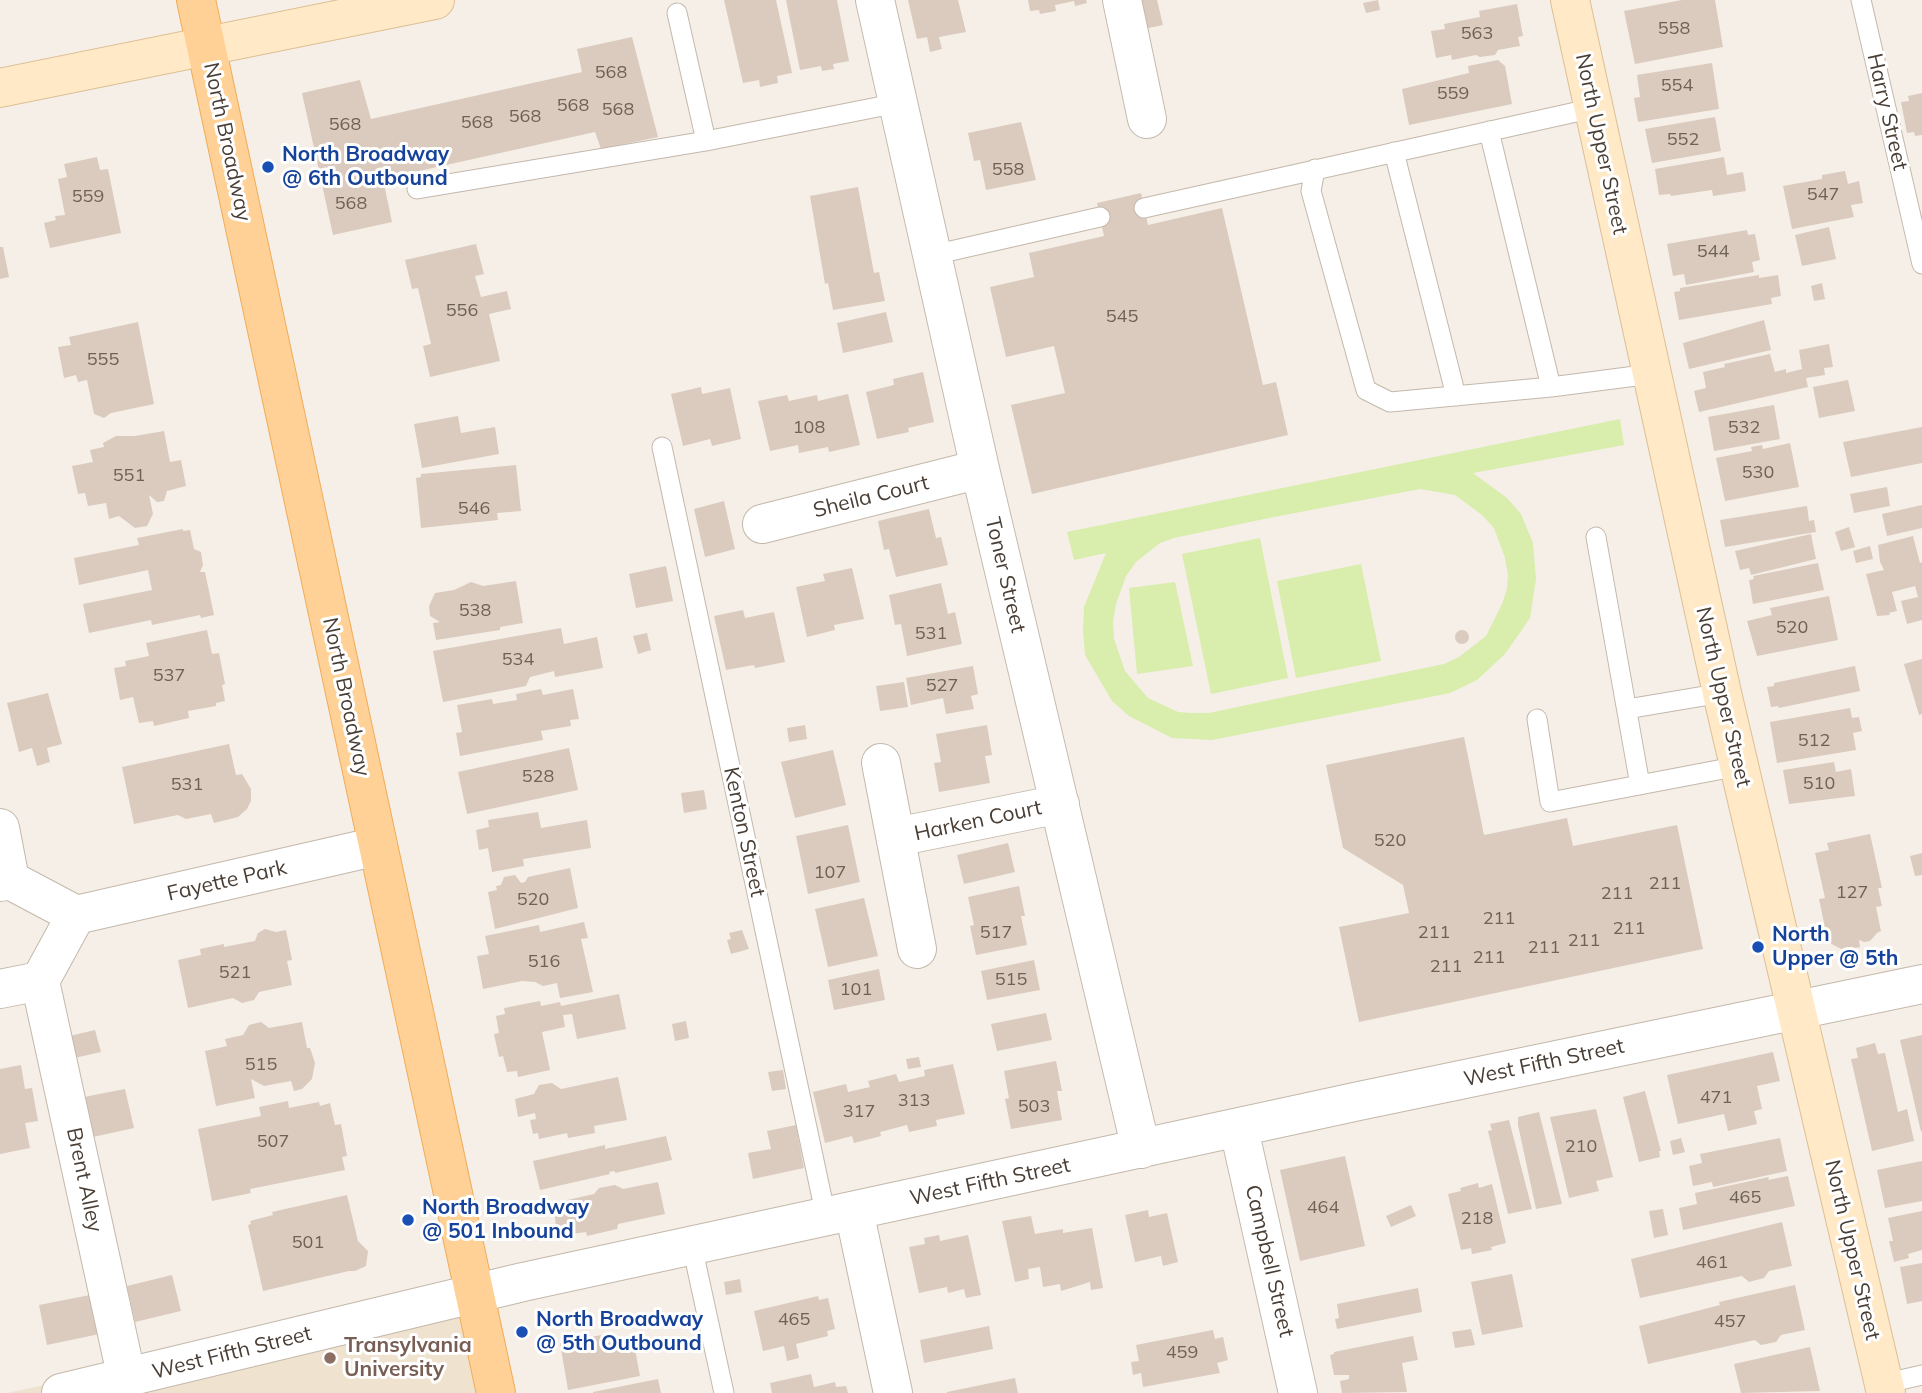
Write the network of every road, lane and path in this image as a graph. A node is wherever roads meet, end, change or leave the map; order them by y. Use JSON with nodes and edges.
{"nodes":[{"id":1,"x":196,"y":0,"type":"edge"},
{"id":2,"x":435,"y":0,"type":"edge"},
{"id":3,"x":875,"y":0,"type":"edge"},
{"id":4,"x":1122,"y":0,"type":"edge"},
{"id":5,"x":1570,"y":0,"type":"edge"},
{"id":6,"x":1861,"y":0,"type":"edge"},
{"id":7,"x":677,"y":13,"type":"dead end"},
{"id":8,"x":206,"y":47,"type":"junction"},
{"id":9,"x":0,"y":88,"type":"edge"},
{"id":10,"x":898,"y":103,"type":"junction"},
{"id":11,"x":1594,"y":108,"type":"junction"},
{"id":12,"x":1147,"y":119,"type":"dead end"},
{"id":13,"x":1489,"y":131,"type":"junction"},
{"id":14,"x":706,"y":141,"type":"junction"},
{"id":15,"x":1394,"y":152,"type":"junction"},
{"id":16,"x":1315,"y":169,"type":"junction"},
{"id":17,"x":417,"y":189,"type":"dead end"},
{"id":18,"x":1144,"y":208,"type":"dead end"},
{"id":19,"x":1100,"y":217,"type":"dead end"},
{"id":20,"x":933,"y":255,"type":"junction"},
{"id":21,"x":1922,"y":264,"type":"edge"},
{"id":22,"x":1651,"y":374,"type":"junction"},
{"id":23,"x":1551,"y":387,"type":"junction"},
{"id":24,"x":1456,"y":396,"type":"junction"},
{"id":25,"x":662,"y":447,"type":"dead end"},
{"id":26,"x":980,"y":469,"type":"junction"},
{"id":27,"x":762,"y":524,"type":"dead end"},
{"id":28,"x":1596,"y":537,"type":"dead end"},
{"id":29,"x":1722,"y":693,"type":"junction"},
{"id":30,"x":1627,"y":709,"type":"junction"},
{"id":31,"x":1537,"y":719,"type":"dead end"},
{"id":32,"x":881,"y":763,"type":"dead end"},
{"id":33,"x":1739,"y":766,"type":"junction"},
{"id":34,"x":1640,"y":785,"type":"junction"},
{"id":35,"x":1059,"y":804,"type":"junction"},
{"id":36,"x":0,"y":828,"type":"edge"},
{"id":37,"x":896,"y":838,"type":"junction"},
{"id":38,"x":378,"y":846,"type":"junction"},
{"id":39,"x":5,"y":881,"type":"edge"},
{"id":40,"x":76,"y":915,"type":"junction"},
{"id":41,"x":917,"y":949,"type":"dead end"},
{"id":42,"x":40,"y":981,"type":"junction"},
{"id":43,"x":1922,"y":984,"type":"edge"},
{"id":44,"x":0,"y":989,"type":"edge"},
{"id":45,"x":1795,"y":1010,"type":"junction"},
{"id":46,"x":1239,"y":1129,"type":"junction"},
{"id":47,"x":1141,"y":1149,"type":"junction"},
{"id":48,"x":840,"y":1214,"type":"junction"},
{"id":49,"x":692,"y":1246,"type":"junction"},
{"id":50,"x":475,"y":1294,"type":"junction"},
{"id":51,"x":1922,"y":1375,"type":"edge"},
{"id":52,"x":127,"y":1379,"type":"junction"},
{"id":53,"x":1885,"y":1388,"type":"edge"},
{"id":54,"x":61,"y":1393,"type":"edge"},
{"id":55,"x":496,"y":1393,"type":"edge"},
{"id":56,"x":724,"y":1393,"type":"edge"},
{"id":57,"x":893,"y":1393,"type":"edge"},
{"id":58,"x":1298,"y":1393,"type":"edge"}],
"edges":[{"from":1,"to":8,"type":"main road","name":"North Broadway"},
{"from":2,"to":8,"type":"street"},
{"from":3,"to":10,"type":"street","name":"Toner Street"},
{"from":4,"to":12,"type":"street"},
{"from":5,"to":11,"type":"street","name":"North Upper Street"},
{"from":6,"to":21,"type":"lane","name":"Harry Street"},
{"from":7,"to":14,"type":"lane"},
{"from":8,"to":9,"type":"street"},
{"from":8,"to":38,"type":"main road","name":"North Broadway"},
{"from":10,"to":14,"type":"lane"},
{"from":10,"to":20,"type":"street","name":"Toner Street"},
{"from":11,"to":13,"type":"lane"},
{"from":11,"to":22,"type":"street","name":"North Upper Street"},
{"from":13,"to":15,"type":"lane"},
{"from":13,"to":23,"type":"lane"},
{"from":14,"to":17,"type":"lane"},
{"from":15,"to":16,"type":"lane"},
{"from":15,"to":24,"type":"lane"},
{"from":16,"to":18,"type":"lane"},
{"from":16,"to":24,"type":"lane"},
{"from":19,"to":20,"type":"lane"},
{"from":20,"to":26,"type":"street","name":"Toner Street"},
{"from":22,"to":23,"type":"lane"},
{"from":22,"to":29,"type":"street","name":"North Upper Street"},
{"from":23,"to":24,"type":"lane"},
{"from":25,"to":48,"type":"lane","name":"Kenton Street"},
{"from":26,"to":27,"type":"street","name":"Sheila Court"},
{"from":26,"to":35,"type":"street","name":"Toner Street"},
{"from":28,"to":30,"type":"lane"},
{"from":29,"to":30,"type":"lane"},
{"from":29,"to":33,"type":"street","name":"North Upper Street"},
{"from":30,"to":34,"type":"lane"},
{"from":31,"to":34,"type":"lane"},
{"from":32,"to":37,"type":"street","name":"Harken Court"},
{"from":33,"to":34,"type":"lane"},
{"from":33,"to":45,"type":"street","name":"North Upper Street"},
{"from":35,"to":37,"type":"street","name":"Harken Court"},
{"from":35,"to":47,"type":"street","name":"Toner Street"},
{"from":36,"to":39,"type":"street"},
{"from":37,"to":41,"type":"street","name":"Harken Court"},
{"from":38,"to":40,"type":"street","name":"Fayette Park"},
{"from":38,"to":50,"type":"main road","name":"North Broadway"},
{"from":39,"to":40,"type":"street"},
{"from":40,"to":42,"type":"street"},
{"from":42,"to":44,"type":"street"},
{"from":42,"to":52,"type":"street","name":"Brent Alley"},
{"from":43,"to":45,"type":"street","name":"West Fifth Street"},
{"from":45,"to":46,"type":"street","name":"West Fifth Street"},
{"from":45,"to":53,"type":"street","name":"North Upper Street"},
{"from":46,"to":47,"type":"street","name":"West Fifth Street"},
{"from":46,"to":58,"type":"street","name":"Campbell Street"},
{"from":47,"to":48,"type":"street","name":"West Fifth Street"},
{"from":48,"to":49,"type":"street","name":"West Fifth Street"},
{"from":48,"to":57,"type":"street","name":"Kenton Street"},
{"from":49,"to":50,"type":"street","name":"West Fifth Street"},
{"from":49,"to":56,"type":"lane"},
{"from":50,"to":52,"type":"street","name":"West Fifth Street"},
{"from":50,"to":55,"type":"main road","name":"North Broadway"},
{"from":51,"to":53,"type":"lane"},
{"from":52,"to":54,"type":"street","name":"West Fifth Street"}]}
